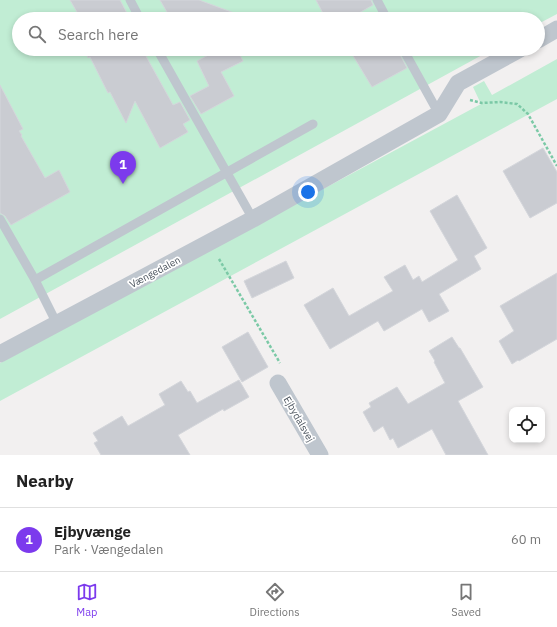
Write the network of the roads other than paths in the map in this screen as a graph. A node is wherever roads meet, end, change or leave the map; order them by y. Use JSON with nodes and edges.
{"nodes":[{"id":1,"x":130,"y":0,"type":"edge"},
{"id":2,"x":376,"y":0,"type":"edge"},
{"id":3,"x":136,"y":12,"type":"edge"},
{"id":4,"x":383,"y":12,"type":"edge"},
{"id":5,"x":557,"y":29,"type":"edge"},
{"id":6,"x":545,"y":36,"type":"edge"},
{"id":7,"x":161,"y":56,"type":"edge"},
{"id":8,"x":407,"y":56,"type":"edge"},
{"id":9,"x":507,"y":56,"type":"edge"},
{"id":10,"x":440,"y":114,"type":"junction"},
{"id":11,"x":313,"y":124,"type":"dead end"},
{"id":12,"x":226,"y":173,"type":"junction"},
{"id":13,"x":0,"y":219,"type":"edge"},
{"id":14,"x":253,"y":219,"type":"junction"},
{"id":15,"x":34,"y":280,"type":"junction"},
{"id":16,"x":57,"y":324,"type":"junction"},
{"id":17,"x":0,"y":354,"type":"edge"},
{"id":18,"x":278,"y":384,"type":"road end"},
{"id":19,"x":320,"y":455,"type":"edge"}],
"edges":[{"from":1,"to":3,"type":"lane"},
{"from":2,"to":4,"type":"lane"},
{"from":5,"to":6,"type":"street"},
{"from":7,"to":12,"type":"lane"},
{"from":8,"to":10,"type":"lane"},
{"from":9,"to":10,"type":"street"},
{"from":10,"to":14,"type":"street","name":"Vængedalen"},
{"from":11,"to":12,"type":"lane"},
{"from":12,"to":14,"type":"lane"},
{"from":12,"to":15,"type":"lane"},
{"from":13,"to":15,"type":"lane"},
{"from":14,"to":16,"type":"street","name":"Vængedalen"},
{"from":15,"to":16,"type":"lane"},
{"from":16,"to":17,"type":"street","name":"Vængedalen"},
{"from":18,"to":19,"type":"street","name":"Ejbydalsvej"}]}
